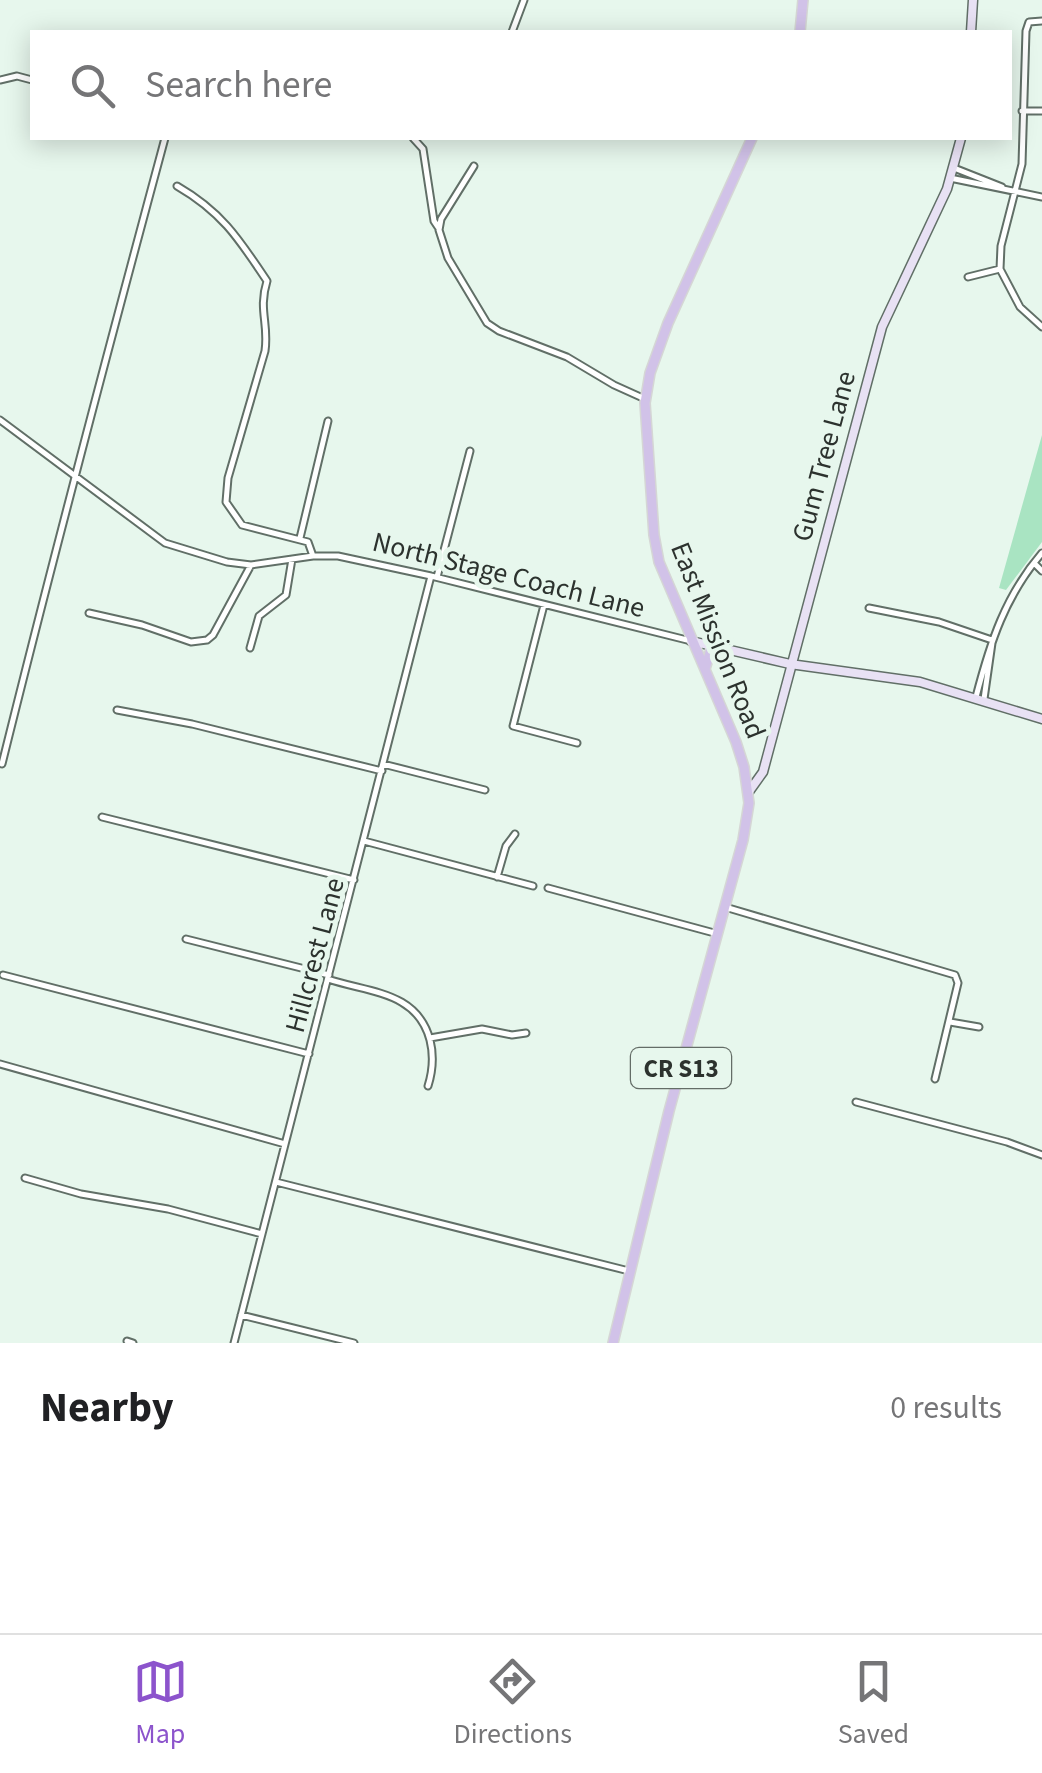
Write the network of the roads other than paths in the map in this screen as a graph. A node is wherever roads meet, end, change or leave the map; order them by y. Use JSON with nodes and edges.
{"nodes":[{"id":1,"x":524,"y":0,"type":"edge"},
{"id":2,"x":803,"y":0,"type":"edge"},
{"id":3,"x":973,"y":0,"type":"edge"},
{"id":4,"x":1042,"y":21,"type":"edge"},
{"id":5,"x":513,"y":30,"type":"edge"},
{"id":6,"x":800,"y":30,"type":"edge"},
{"id":7,"x":970,"y":30,"type":"edge"},
{"id":8,"x":30,"y":79,"type":"edge"},
{"id":9,"x":0,"y":80,"type":"edge"},
{"id":10,"x":1022,"y":111,"type":"junction"},
{"id":11,"x":1042,"y":111,"type":"edge"},
{"id":12,"x":164,"y":140,"type":"edge"},
{"id":13,"x":415,"y":140,"type":"edge"},
{"id":14,"x":751,"y":140,"type":"edge"},
{"id":15,"x":960,"y":140,"type":"edge"},
{"id":16,"x":474,"y":166,"type":"dead end"},
{"id":17,"x":953,"y":168,"type":"junction"},
{"id":18,"x":950,"y":178,"type":"junction"},
{"id":19,"x":177,"y":186,"type":"dead end"},
{"id":20,"x":1002,"y":187,"type":"junction"},
{"id":21,"x":1016,"y":190,"type":"junction"},
{"id":22,"x":1042,"y":198,"type":"edge"},
{"id":23,"x":440,"y":230,"type":"junction"},
{"id":24,"x":1000,"y":269,"type":"junction"},
{"id":25,"x":968,"y":277,"type":"dead end"},
{"id":26,"x":1042,"y":326,"type":"edge"},
{"id":27,"x":645,"y":399,"type":"junction"},
{"id":28,"x":0,"y":420,"type":"edge"},
{"id":29,"x":328,"y":421,"type":"dead end"},
{"id":30,"x":470,"y":451,"type":"dead end"},
{"id":31,"x":77,"y":478,"type":"junction"},
{"id":32,"x":300,"y":538,"type":"junction"},
{"id":33,"x":1042,"y":553,"type":"edge"},
{"id":34,"x":314,"y":556,"type":"junction"},
{"id":35,"x":292,"y":559,"type":"junction"},
{"id":36,"x":1034,"y":563,"type":"junction"},
{"id":37,"x":250,"y":565,"type":"junction"},
{"id":38,"x":1042,"y":571,"type":"edge"},
{"id":39,"x":434,"y":576,"type":"junction"},
{"id":40,"x":544,"y":605,"type":"junction"},
{"id":41,"x":869,"y":608,"type":"dead end"},
{"id":42,"x":89,"y":612,"type":"dead end"},
{"id":43,"x":992,"y":640,"type":"junction"},
{"id":44,"x":692,"y":641,"type":"junction"},
{"id":45,"x":712,"y":646,"type":"junction"},
{"id":46,"x":250,"y":648,"type":"dead end"},
{"id":47,"x":790,"y":664,"type":"junction"},
{"id":48,"x":705,"y":672,"type":"junction"},
{"id":49,"x":980,"y":698,"type":"junction"},
{"id":50,"x":117,"y":710,"type":"dead end"},
{"id":51,"x":1042,"y":718,"type":"edge"},
{"id":52,"x":577,"y":742,"type":"dead end"},
{"id":53,"x":2,"y":764,"type":"edge"},
{"id":54,"x":382,"y":768,"type":"junction"},
{"id":55,"x":485,"y":790,"type":"dead end"},
{"id":56,"x":748,"y":793,"type":"junction"},
{"id":57,"x":102,"y":817,"type":"dead end"},
{"id":58,"x":515,"y":834,"type":"dead end"},
{"id":59,"x":364,"y":841,"type":"junction"},
{"id":60,"x":497,"y":877,"type":"junction"},
{"id":61,"x":354,"y":880,"type":"junction"},
{"id":62,"x":532,"y":886,"type":"dead end"},
{"id":63,"x":548,"y":888,"type":"dead end"},
{"id":64,"x":724,"y":907,"type":"junction"},
{"id":65,"x":718,"y":934,"type":"junction"},
{"id":66,"x":186,"y":939,"type":"dead end"},
{"id":67,"x":3,"y":975,"type":"dead end"},
{"id":68,"x":328,"y":977,"type":"junction"},
{"id":69,"x":950,"y":1022,"type":"junction"},
{"id":70,"x":979,"y":1027,"type":"dead end"},
{"id":71,"x":526,"y":1034,"type":"dead end"},
{"id":72,"x":430,"y":1038,"type":"junction"},
{"id":73,"x":309,"y":1054,"type":"junction"},
{"id":74,"x":0,"y":1064,"type":"edge"},
{"id":75,"x":935,"y":1079,"type":"dead end"},
{"id":76,"x":428,"y":1086,"type":"dead end"},
{"id":77,"x":856,"y":1102,"type":"dead end"},
{"id":78,"x":285,"y":1144,"type":"junction"},
{"id":79,"x":1042,"y":1156,"type":"edge"},
{"id":80,"x":25,"y":1178,"type":"dead end"},
{"id":81,"x":276,"y":1182,"type":"junction"},
{"id":82,"x":262,"y":1234,"type":"junction"},
{"id":83,"x":632,"y":1272,"type":"junction"},
{"id":84,"x":242,"y":1315,"type":"junction"},
{"id":85,"x":234,"y":1343,"type":"edge"},
{"id":86,"x":354,"y":1343,"type":"edge"},
{"id":87,"x":613,"y":1343,"type":"edge"}],
"edges":[{"from":1,"to":5,"type":"street"},
{"from":2,"to":6,"type":"main road"},
{"from":3,"to":7,"type":"street"},
{"from":4,"to":10,"type":"street"},
{"from":8,"to":9,"type":"street"},
{"from":10,"to":11,"type":"street"},
{"from":10,"to":21,"type":"street"},
{"from":12,"to":31,"type":"street"},
{"from":13,"to":23,"type":"street"},
{"from":14,"to":27,"type":"main road","name":"East Mission Road","number":"CR S13"},
{"from":15,"to":17,"type":"street","name":"Gum Tree Lane"},
{"from":16,"to":23,"type":"street"},
{"from":17,"to":18,"type":"street","name":"Gum Tree Lane"},
{"from":17,"to":20,"type":"street"},
{"from":18,"to":20,"type":"street"},
{"from":18,"to":47,"type":"street","name":"Gum Tree Lane"},
{"from":19,"to":32,"type":"street"},
{"from":20,"to":21,"type":"street"},
{"from":21,"to":22,"type":"street"},
{"from":21,"to":24,"type":"street"},
{"from":23,"to":27,"type":"street"},
{"from":24,"to":25,"type":"street"},
{"from":24,"to":26,"type":"street"},
{"from":27,"to":44,"type":"main road","name":"East Mission Road","number":"CR S13"},
{"from":28,"to":31,"type":"street","name":"North Stage Coach Lane"},
{"from":29,"to":32,"type":"street"},
{"from":30,"to":39,"type":"street","name":"Hillcrest Lane"},
{"from":31,"to":37,"type":"street","name":"North Stage Coach Lane"},
{"from":31,"to":53,"type":"street"},
{"from":32,"to":34,"type":"street"},
{"from":33,"to":36,"type":"street"},
{"from":34,"to":35,"type":"street","name":"North Stage Coach Lane"},
{"from":34,"to":39,"type":"street","name":"North Stage Coach Lane"},
{"from":35,"to":37,"type":"street","name":"North Stage Coach Lane"},
{"from":35,"to":46,"type":"street"},
{"from":36,"to":38,"type":"street"},
{"from":36,"to":43,"type":"street"},
{"from":37,"to":42,"type":"street"},
{"from":39,"to":40,"type":"street","name":"North Stage Coach Lane"},
{"from":39,"to":54,"type":"street","name":"Hillcrest Lane"},
{"from":40,"to":44,"type":"street","name":"North Stage Coach Lane"},
{"from":40,"to":52,"type":"street"},
{"from":41,"to":43,"type":"street"},
{"from":43,"to":49,"type":"street"},
{"from":44,"to":45,"type":"street","name":"North Stage Coach Lane"},
{"from":44,"to":48,"type":"main road","name":"East Mission Road","number":"CR S13"},
{"from":45,"to":47,"type":"street","name":"North Stage Coach Lane"},
{"from":45,"to":48,"type":"main road"},
{"from":47,"to":49,"type":"street","name":"North Stage Coach Lane"},
{"from":47,"to":56,"type":"street","name":"Gum Tree Lane"},
{"from":48,"to":56,"type":"main road","name":"East Mission Road","number":"CR S13"},
{"from":49,"to":51,"type":"street","name":"North Stage Coach Lane"},
{"from":50,"to":54,"type":"street"},
{"from":54,"to":55,"type":"street"},
{"from":54,"to":59,"type":"street","name":"Hillcrest Lane"},
{"from":56,"to":64,"type":"main road","name":"East Mission Road","number":"CR S13"},
{"from":57,"to":61,"type":"street"},
{"from":58,"to":60,"type":"street"},
{"from":59,"to":60,"type":"street"},
{"from":59,"to":61,"type":"street","name":"Hillcrest Lane"},
{"from":60,"to":62,"type":"street"},
{"from":61,"to":68,"type":"street","name":"Hillcrest Lane"},
{"from":63,"to":65,"type":"street"},
{"from":64,"to":65,"type":"main road","name":"East Mission Road","number":"CR S13"},
{"from":64,"to":69,"type":"street"},
{"from":65,"to":83,"type":"main road","name":"East Mission Road","number":"CR S13"},
{"from":66,"to":68,"type":"street"},
{"from":67,"to":73,"type":"street"},
{"from":68,"to":72,"type":"street"},
{"from":68,"to":73,"type":"street","name":"Hillcrest Lane"},
{"from":69,"to":70,"type":"street"},
{"from":69,"to":75,"type":"street"},
{"from":71,"to":72,"type":"street"},
{"from":72,"to":76,"type":"street"},
{"from":73,"to":78,"type":"street","name":"Hillcrest Lane"},
{"from":74,"to":78,"type":"street"},
{"from":77,"to":79,"type":"street"},
{"from":78,"to":81,"type":"street","name":"Hillcrest Lane"},
{"from":80,"to":82,"type":"street"},
{"from":81,"to":82,"type":"street","name":"Hillcrest Lane"},
{"from":81,"to":83,"type":"street"},
{"from":82,"to":84,"type":"street","name":"Hillcrest Lane"},
{"from":83,"to":87,"type":"main road","name":"East Mission Road","number":"CR S13"},
{"from":84,"to":85,"type":"street","name":"Hillcrest Lane"},
{"from":84,"to":86,"type":"street"}]}
